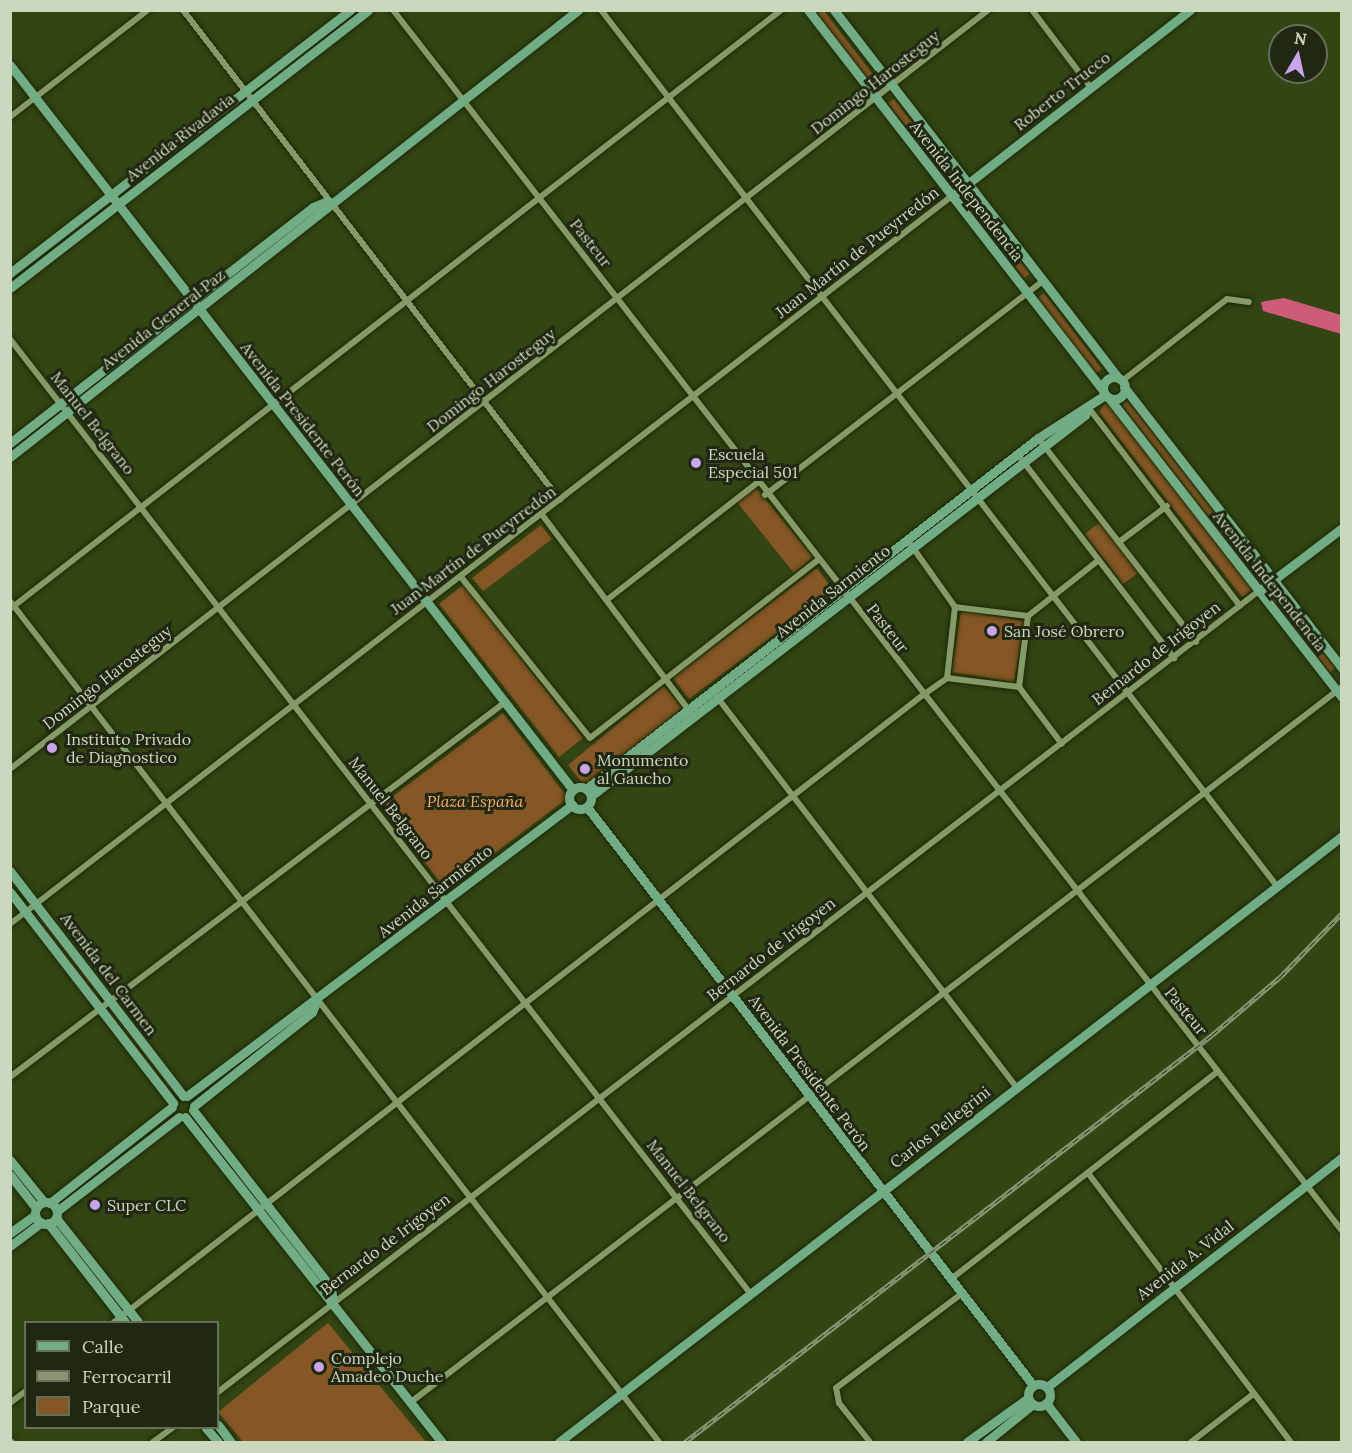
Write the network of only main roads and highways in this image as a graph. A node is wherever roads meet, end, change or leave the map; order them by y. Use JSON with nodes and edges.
{"nodes":[{"id":1,"x":350,"y":10,"type":"edge"},
{"id":2,"x":368,"y":10,"type":"edge"},
{"id":3,"x":578,"y":10,"type":"edge"},
{"id":4,"x":808,"y":10,"type":"edge"},
{"id":5,"x":834,"y":10,"type":"edge"},
{"id":6,"x":1190,"y":10,"type":"edge"},
{"id":7,"x":10,"y":65,"type":"edge"},
{"id":8,"x":968,"y":184,"type":"junction"},
{"id":9,"x":111,"y":195,"type":"junction"},
{"id":10,"x":952,"y":196,"type":"junction"},
{"id":11,"x":118,"y":204,"type":"junction"},
{"id":12,"x":10,"y":273,"type":"edge"},
{"id":13,"x":10,"y":288,"type":"edge"},
{"id":14,"x":195,"y":305,"type":"junction"},
{"id":15,"x":1121,"y":382,"type":"junction"},
{"id":16,"x":1106,"y":394,"type":"junction"},
{"id":17,"x":10,"y":443,"type":"edge"},
{"id":18,"x":10,"y":457,"type":"edge"},
{"id":19,"x":1341,"y":528,"type":"edge"},
{"id":20,"x":1274,"y":580,"type":"junction"},
{"id":21,"x":1259,"y":591,"type":"junction"},
{"id":22,"x":846,"y":595,"type":"junction"},
{"id":23,"x":1341,"y":668,"type":"edge"},
{"id":24,"x":1340,"y":691,"type":"edge"},
{"id":25,"x":573,"y":790,"type":"junction"},
{"id":26,"x":589,"y":793,"type":"junction"},
{"id":27,"x":572,"y":804,"type":"junction"},
{"id":28,"x":587,"y":807,"type":"junction"},
{"id":29,"x":1341,"y":836,"type":"edge"},
{"id":30,"x":10,"y":871,"type":"edge"},
{"id":31,"x":10,"y":892,"type":"edge"},
{"id":32,"x":316,"y":1001,"type":"junction"},
{"id":33,"x":185,"y":1096,"type":"junction"},
{"id":34,"x":172,"y":1105,"type":"junction"},
{"id":35,"x":194,"y":1108,"type":"junction"},
{"id":36,"x":182,"y":1117,"type":"junction"},
{"id":37,"x":1341,"y":1157,"type":"edge"},
{"id":38,"x":10,"y":1160,"type":"edge"},
{"id":39,"x":10,"y":1175,"type":"edge"},
{"id":40,"x":882,"y":1191,"type":"junction"},
{"id":41,"x":46,"y":1213,"type":"junction"},
{"id":42,"x":10,"y":1233,"type":"edge"},
{"id":43,"x":10,"y":1246,"type":"edge"},
{"id":44,"x":333,"y":1303,"type":"junction"},
{"id":45,"x":122,"y":1318,"type":"edge"},
{"id":46,"x":1033,"y":1385,"type":"junction"},
{"id":47,"x":1047,"y":1387,"type":"junction"},
{"id":48,"x":1030,"y":1401,"type":"junction"},
{"id":49,"x":1046,"y":1402,"type":"junction"},
{"id":50,"x":219,"y":1426,"type":"edge"},
{"id":51,"x":208,"y":1429,"type":"edge"},
{"id":52,"x":218,"y":1443,"type":"edge"},
{"id":53,"x":231,"y":1443,"type":"edge"},
{"id":54,"x":442,"y":1443,"type":"edge"},
{"id":55,"x":559,"y":1443,"type":"edge"},
{"id":56,"x":967,"y":1443,"type":"edge"},
{"id":57,"x":986,"y":1443,"type":"edge"},
{"id":58,"x":1076,"y":1443,"type":"edge"}],
"edges":[{"from":1,"to":9,"type":"main road","name":"Avenida Rivadavia"},
{"from":2,"to":11,"type":"main road","name":"Avenida Rivadavia"},
{"from":3,"to":14,"type":"main road","name":"Avenida General Paz"},
{"from":4,"to":10,"type":"main road","name":"Avenida Independencia"},
{"from":5,"to":8,"type":"main road","name":"Avenida Independencia"},
{"from":6,"to":8,"type":"main road","name":"Roberto Trucco"},
{"from":7,"to":9,"type":"main road","name":"Avenida Presidente Perón"},
{"from":8,"to":10,"type":"main road","name":"Roberto Trucco"},
{"from":8,"to":15,"type":"main road","name":"Avenida Independencia"},
{"from":9,"to":11,"type":"main road","name":"Avenida Presidente Perón"},
{"from":9,"to":12,"type":"main road","name":"Avenida Rivadavia"},
{"from":10,"to":16,"type":"main road","name":"Avenida Independencia"},
{"from":11,"to":13,"type":"main road","name":"Avenida Rivadavia"},
{"from":11,"to":14,"type":"main road","name":"Avenida Presidente Perón"},
{"from":14,"to":17,"type":"main road","name":"Avenida General Paz"},
{"from":14,"to":18,"type":"main road","name":"Avenida General Paz"},
{"from":14,"to":25,"type":"main road","name":"Avenida Presidente Perón"},
{"from":15,"to":16,"type":"main road"},
{"from":15,"to":16,"type":"main road"},
{"from":15,"to":20,"type":"main road","name":"Avenida Independencia"},
{"from":16,"to":21,"type":"main road","name":"Avenida Independencia"},
{"from":16,"to":22,"type":"main road","name":"Avenida Sarmiento"},
{"from":19,"to":20,"type":"main road","name":"Bernardo de Irigoyen"},
{"from":20,"to":21,"type":"main road","name":"Bernardo de Irigoyen"},
{"from":20,"to":23,"type":"main road","name":"Avenida Independencia"},
{"from":21,"to":24,"type":"main road","name":"Avenida Independencia"},
{"from":22,"to":26,"type":"main road","name":"Avenida Sarmiento"},
{"from":22,"to":26,"type":"main road","name":"Avenida Sarmiento"},
{"from":25,"to":26,"type":"main road"},
{"from":25,"to":27,"type":"main road"},
{"from":26,"to":28,"type":"main road"},
{"from":27,"to":28,"type":"main road"},
{"from":27,"to":32,"type":"main road","name":"Avenida Sarmiento"},
{"from":28,"to":40,"type":"main road","name":"Avenida Presidente Perón"},
{"from":29,"to":40,"type":"main road","name":"Carlos Pellegrini"},
{"from":30,"to":33,"type":"main road","name":"Avenida del Carmen"},
{"from":31,"to":34,"type":"main road","name":"Avenida del Carmen"},
{"from":32,"to":33,"type":"main road","name":"Avenida Sarmiento"},
{"from":32,"to":35,"type":"main road","name":"Avenida Sarmiento"},
{"from":33,"to":34,"type":"main road","name":"Avenida Sarmiento"},
{"from":33,"to":35,"type":"main road","name":"Avenida del Carmen"},
{"from":34,"to":36,"type":"main road","name":"Avenida del Carmen"},
{"from":34,"to":41,"type":"main road"},
{"from":35,"to":36,"type":"main road","name":"Avenida Sarmiento"},
{"from":35,"to":44,"type":"main road"},
{"from":36,"to":41,"type":"main road"},
{"from":36,"to":44,"type":"main road"},
{"from":37,"to":47,"type":"main road","name":"Avenida A. Vidal"},
{"from":38,"to":41,"type":"main road"},
{"from":39,"to":41,"type":"main road"},
{"from":40,"to":46,"type":"main road","name":"Avenida Presidente Perón"},
{"from":40,"to":55,"type":"main road","name":"Carlos Pellegrini"},
{"from":41,"to":42,"type":"main road"},
{"from":41,"to":43,"type":"main road"},
{"from":41,"to":45,"type":"main road"},
{"from":44,"to":54,"type":"main road"},
{"from":46,"to":47,"type":"main road"},
{"from":46,"to":48,"type":"main road"},
{"from":47,"to":49,"type":"main road"},
{"from":48,"to":49,"type":"main road"},
{"from":48,"to":56,"type":"main road"},
{"from":48,"to":57,"type":"main road"},
{"from":49,"to":58,"type":"main road"},
{"from":50,"to":53,"type":"main road"},
{"from":51,"to":52,"type":"main road"}]}
